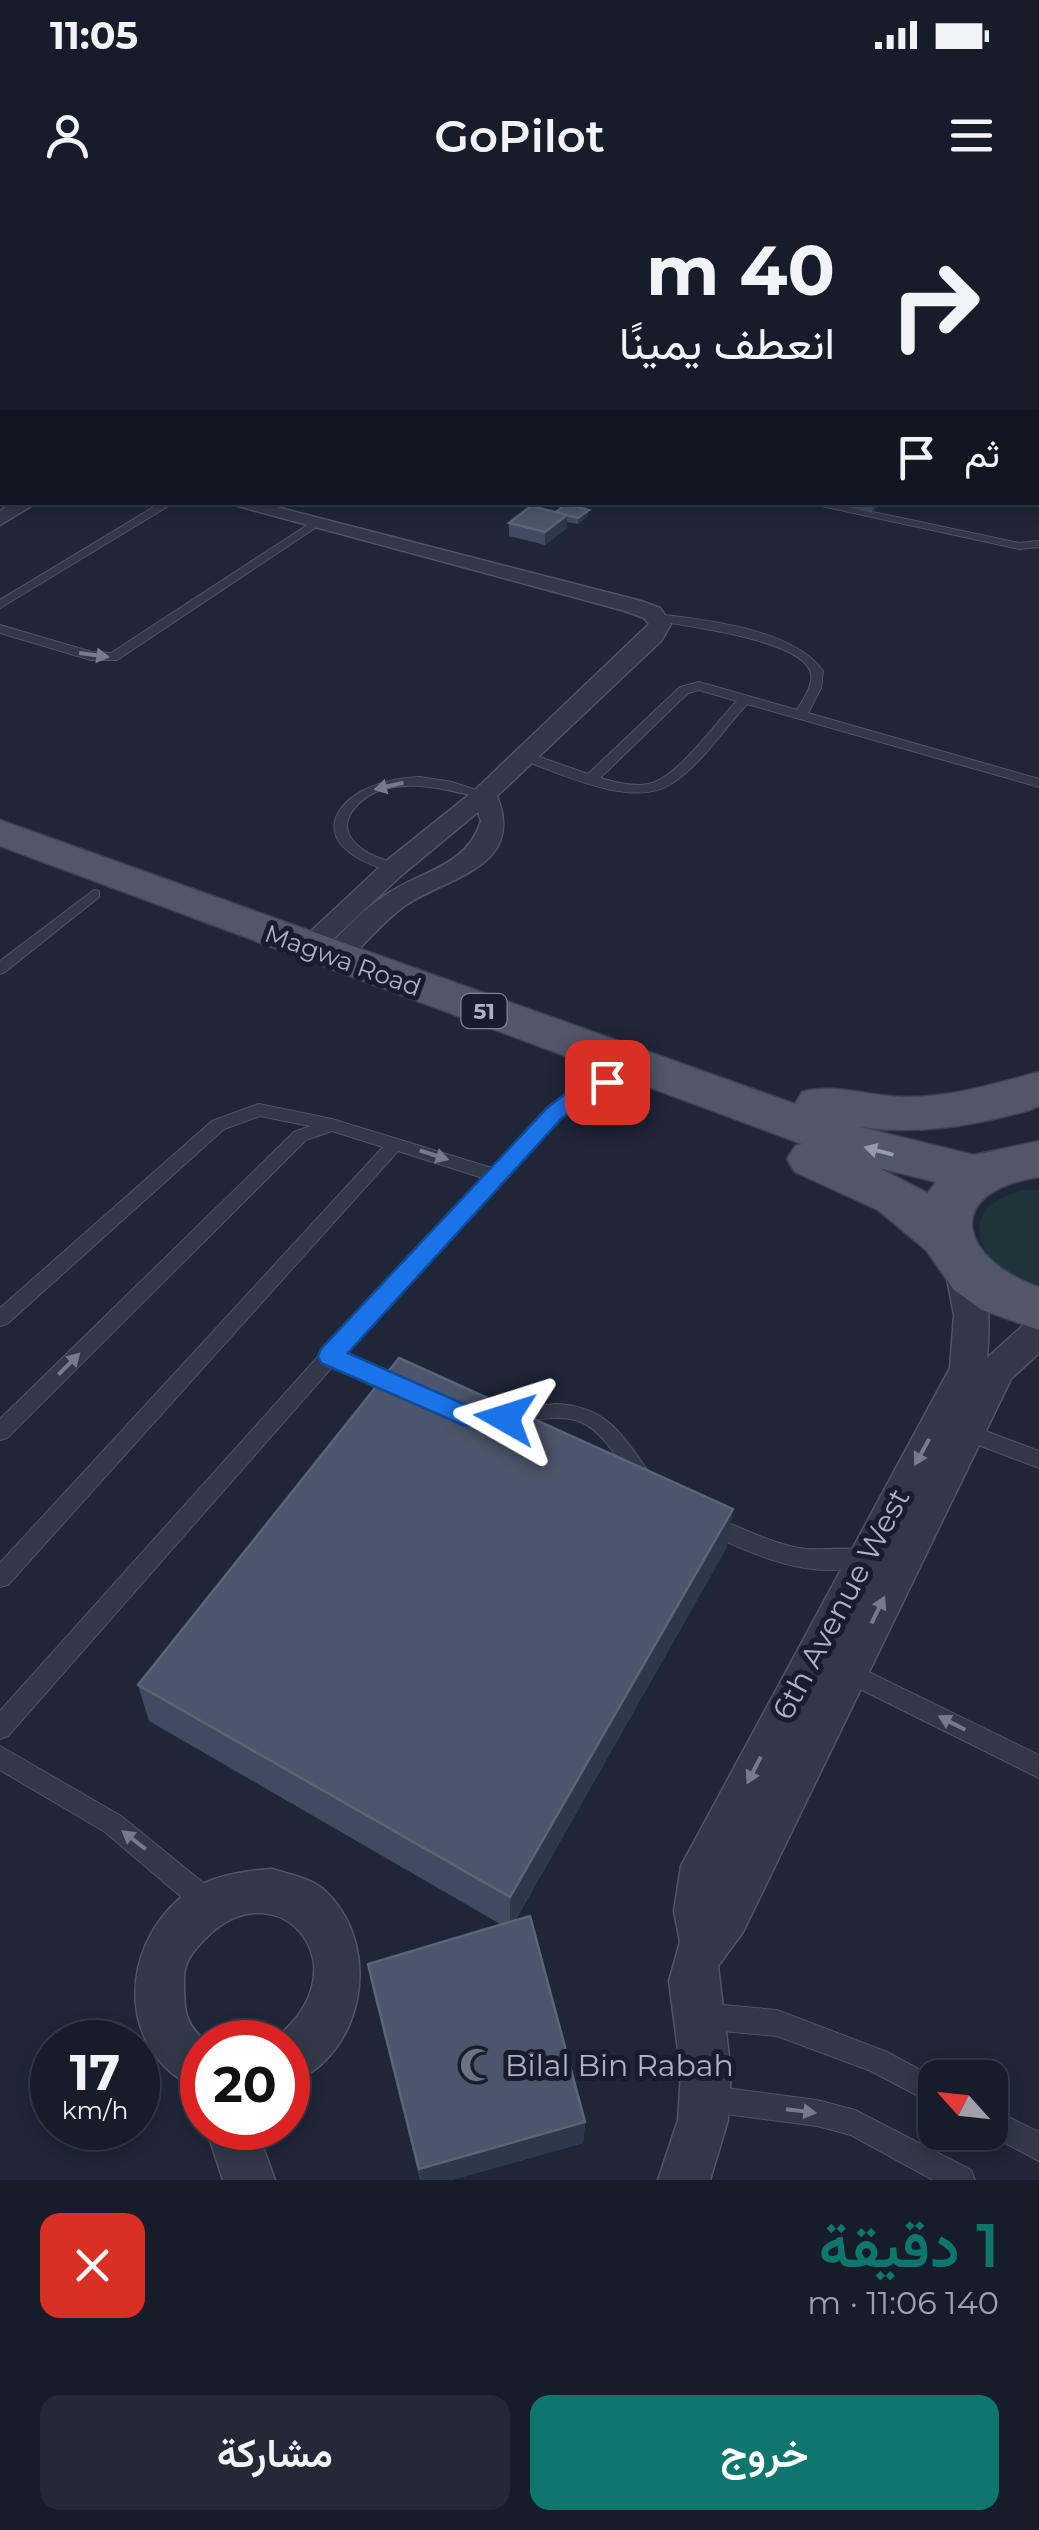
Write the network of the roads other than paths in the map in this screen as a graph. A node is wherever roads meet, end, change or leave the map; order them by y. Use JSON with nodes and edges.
{"nodes":[{"id":1,"x":25,"y":505,"type":"edge"},
{"id":2,"x":165,"y":505,"type":"edge"},
{"id":3,"x":243,"y":505,"type":"edge"},
{"id":4,"x":822,"y":505,"type":"edge"},
{"id":5,"x":0,"y":519,"type":"edge"},
{"id":6,"x":316,"y":524,"type":"junction"},
{"id":7,"x":1039,"y":544,"type":"edge"},
{"id":8,"x":0,"y":605,"type":"edge"},
{"id":9,"x":657,"y":618,"type":"junction"},
{"id":10,"x":0,"y":629,"type":"edge"},
{"id":11,"x":745,"y":698,"type":"junction"},
{"id":12,"x":801,"y":715,"type":"junction"},
{"id":13,"x":525,"y":756,"type":"junction"},
{"id":14,"x":592,"y":778,"type":"junction"},
{"id":15,"x":1039,"y":784,"type":"edge"},
{"id":16,"x":484,"y":795,"type":"junction"},
{"id":17,"x":0,"y":832,"type":"edge"},
{"id":18,"x":0,"y":859,"type":"edge"},
{"id":19,"x":394,"y":868,"type":"junction"},
{"id":20,"x":94,"y":894,"type":"junction"},
{"id":21,"x":322,"y":952,"type":"junction"},
{"id":22,"x":0,"y":969,"type":"edge"},
{"id":23,"x":474,"y":1008,"type":"junction"},
{"id":24,"x":607,"y":1082,"type":"junction"},
{"id":25,"x":1039,"y":1088,"type":"edge"},
{"id":26,"x":332,"y":1125,"type":"junction"},
{"id":27,"x":396,"y":1143,"type":"junction"},
{"id":28,"x":1039,"y":1159,"type":"edge"},
{"id":29,"x":974,"y":1173,"type":"junction"},
{"id":30,"x":498,"y":1176,"type":"junction"},
{"id":31,"x":954,"y":1251,"type":"junction"},
{"id":32,"x":1039,"y":1308,"type":"edge"},
{"id":33,"x":0,"y":1319,"type":"edge"},
{"id":34,"x":1039,"y":1332,"type":"edge"},
{"id":35,"x":330,"y":1356,"type":"junction"},
{"id":36,"x":419,"y":1396,"type":"edge"},
{"id":37,"x":478,"y":1419,"type":"edge"},
{"id":38,"x":0,"y":1432,"type":"edge"},
{"id":39,"x":964,"y":1432,"type":"junction"},
{"id":40,"x":1039,"y":1460,"type":"edge"},
{"id":41,"x":658,"y":1496,"type":"edge"},
{"id":42,"x":685,"y":1513,"type":"edge"},
{"id":43,"x":864,"y":1557,"type":"junction"},
{"id":44,"x":0,"y":1578,"type":"edge"},
{"id":45,"x":848,"y":1672,"type":"junction"},
{"id":46,"x":0,"y":1728,"type":"edge"},
{"id":47,"x":0,"y":1758,"type":"edge"},
{"id":48,"x":1039,"y":1767,"type":"edge"},
{"id":49,"x":208,"y":1903,"type":"junction"},
{"id":50,"x":703,"y":1942,"type":"junction"},
{"id":51,"x":699,"y":2016,"type":"junction"},
{"id":52,"x":310,"y":2039,"type":"edge"},
{"id":53,"x":180,"y":2051,"type":"edge"},
{"id":54,"x":918,"y":2083,"type":"edge"},
{"id":55,"x":704,"y":2098,"type":"junction"},
{"id":56,"x":1008,"y":2131,"type":"edge"},
{"id":57,"x":1039,"y":2147,"type":"edge"},
{"id":58,"x":239,"y":2150,"type":"edge"},
{"id":59,"x":249,"y":2180,"type":"edge"},
{"id":60,"x":684,"y":2180,"type":"edge"},
{"id":61,"x":962,"y":2180,"type":"edge"}],
"edges":[{"from":1,"to":5,"type":"street"},
{"from":2,"to":8,"type":"lane"},
{"from":3,"to":6,"type":"street"},
{"from":4,"to":7,"type":"lane"},
{"from":6,"to":9,"type":"street"},
{"from":10,"to":6,"type":"lane","one_way":true},
{"from":9,"to":12,"type":"lane"},
{"from":9,"to":13,"type":"street"},
{"from":11,"to":12,"type":"lane"},
{"from":11,"to":14,"type":"lane"},
{"from":11,"to":14,"type":"lane"},
{"from":12,"to":15,"type":"lane"},
{"from":13,"to":14,"type":"lane"},
{"from":13,"to":16,"type":"street"},
{"from":16,"to":19,"type":"street"},
{"from":16,"to":19,"type":"lane","one_way":true},
{"from":16,"to":21,"type":"street"},
{"from":17,"to":21,"type":"main road","name":"Magwa Road","number":"51"},
{"from":18,"to":20,"type":"main road","name":"Magwa Road","number":"51"},
{"from":19,"to":21,"type":"street"},
{"from":20,"to":22,"type":"lane"},
{"from":20,"to":24,"type":"main road","name":"Magwa Road","number":"51"},
{"from":21,"to":23,"type":"main road","name":"Magwa Road","number":"51"},
{"from":23,"to":25,"type":"main road"},
{"from":29,"to":23,"type":"main road","name":"Magwa Road","number":"51","one_way":true},
{"from":24,"to":30,"type":"lane"},
{"from":24,"to":31,"type":"main road","name":"Magwa Road","number":"51"},
{"from":26,"to":27,"type":"lane"},
{"from":26,"to":33,"type":"lane"},
{"from":38,"to":26,"type":"lane","one_way":true},
{"from":27,"to":30,"type":"lane","one_way":true},
{"from":27,"to":44,"type":"lane"},
{"from":28,"to":29,"type":"main road","number":"51"},
{"from":29,"to":31,"type":"main road"},
{"from":30,"to":35,"type":"lane"},
{"from":31,"to":32,"type":"main road","number":"51"},
{"from":31,"to":43,"type":"street","name":"6th Avenue West","one_way":true},
{"from":34,"to":39,"type":"street","name":"6th Avenue West"},
{"from":35,"to":36,"type":"lane"},
{"from":35,"to":46,"type":"lane"},
{"from":37,"to":41,"type":"lane"},
{"from":39,"to":40,"type":"lane"},
{"from":45,"to":39,"type":"street","name":"6th Avenue West","one_way":true},
{"from":42,"to":43,"type":"lane"},
{"from":43,"to":50,"type":"street","name":"6th Avenue West","one_way":true},
{"from":48,"to":45,"type":"lane","one_way":true},
{"from":45,"to":50,"type":"street","name":"6th Avenue West"},
{"from":49,"to":47,"type":"lane","one_way":true},
{"from":49,"to":52,"type":"street"},
{"from":49,"to":53,"type":"street"},
{"from":50,"to":51,"type":"street","name":"6th Avenue West"},
{"from":51,"to":54,"type":"lane"},
{"from":51,"to":55,"type":"street","name":"6th Avenue West"},
{"from":55,"to":60,"type":"street","name":"6th Avenue West"},
{"from":55,"to":61,"type":"lane","one_way":true},
{"from":56,"to":57,"type":"lane"},
{"from":58,"to":59,"type":"street"}]}
